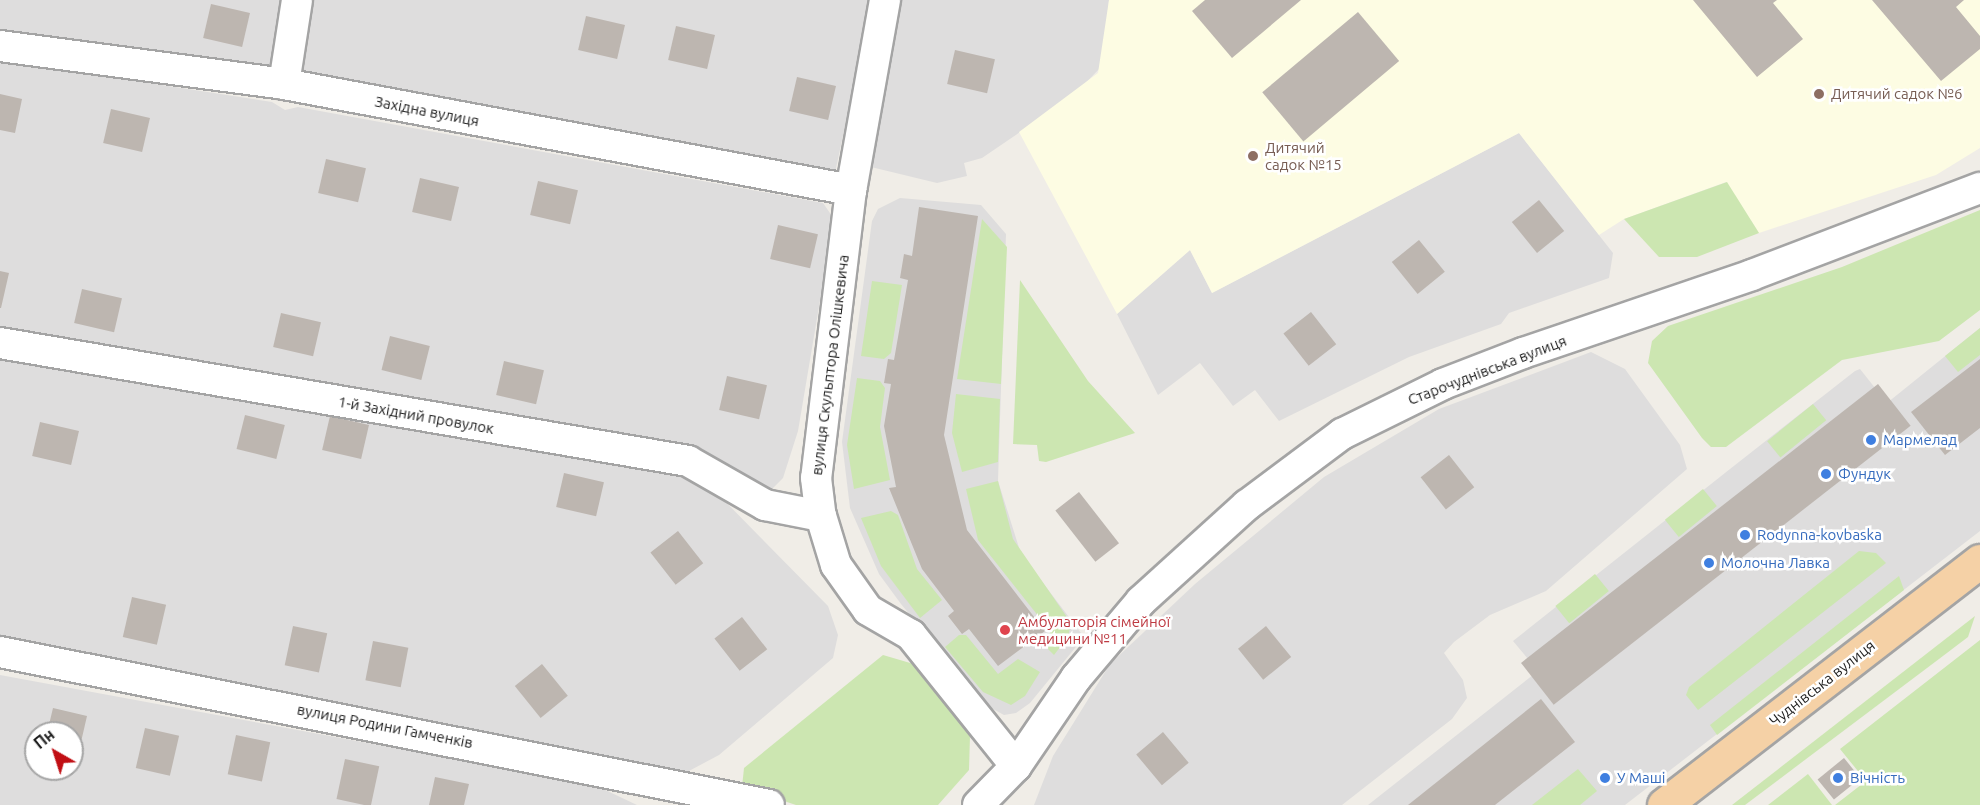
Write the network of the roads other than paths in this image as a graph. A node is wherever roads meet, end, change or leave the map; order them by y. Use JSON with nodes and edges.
{"nodes":[{"id":1,"x":297,"y":0,"type":"edge"},
{"id":2,"x":885,"y":0,"type":"edge"},
{"id":3,"x":0,"y":46,"type":"edge"},
{"id":4,"x":284,"y":84,"type":"junction"},
{"id":5,"x":1980,"y":188,"type":"edge"},
{"id":6,"x":851,"y":190,"type":"junction"},
{"id":7,"x":0,"y":343,"type":"edge"},
{"id":8,"x":821,"y":516,"type":"junction"},
{"id":9,"x":1980,"y":561,"type":"edge"},
{"id":10,"x":1980,"y":586,"type":"edge"},
{"id":11,"x":0,"y":652,"type":"edge"},
{"id":12,"x":1016,"y":766,"type":"junction"},
{"id":13,"x":983,"y":801,"type":"edge"},
{"id":14,"x":769,"y":805,"type":"edge"},
{"id":15,"x":1664,"y":805,"type":"edge"},
{"id":16,"x":1697,"y":805,"type":"edge"}],
"edges":[{"from":1,"to":4,"type":"street"},
{"from":2,"to":6,"type":"street","name":"вулиця Скульптора Олішкевича"},
{"from":3,"to":4,"type":"street","name":"Західна вулиця"},
{"from":4,"to":6,"type":"street","name":"Західна вулиця"},
{"from":5,"to":12,"type":"street","name":"Старочуднівська вулиця"},
{"from":6,"to":8,"type":"street","name":"вулиця Скульптора Олішкевича"},
{"from":7,"to":8,"type":"street","name":"1-й Західний провулок"},
{"from":8,"to":12,"type":"street","name":"вулиця Скульптора Олішкевича"},
{"from":9,"to":15,"type":"main road","name":"Чуднівська вулиця"},
{"from":10,"to":16,"type":"main road","name":"Чуднівська вулиця"},
{"from":11,"to":14,"type":"street","name":"вулиця Родини Гамченків"},
{"from":12,"to":13,"type":"street","name":"Старочуднівська вулиця"}]}
